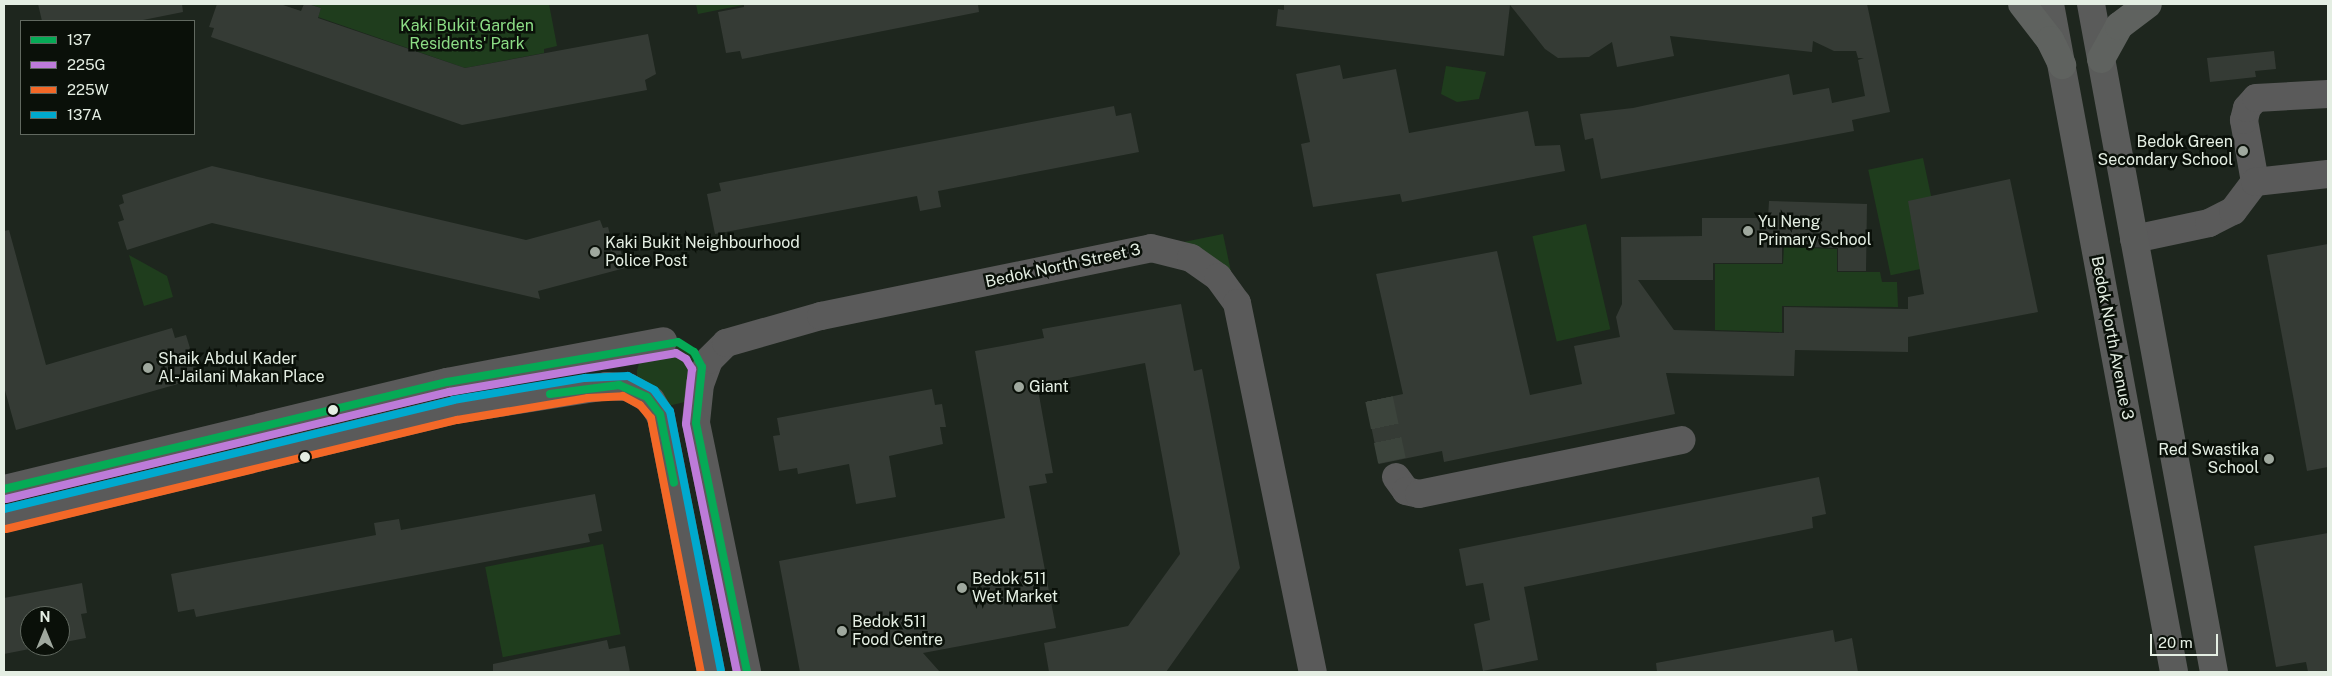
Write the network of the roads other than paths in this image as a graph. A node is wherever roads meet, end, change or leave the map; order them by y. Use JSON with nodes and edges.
{"nodes":[{"id":1,"x":2022,"y":4,"type":"edge"},
{"id":2,"x":2050,"y":4,"type":"edge"},
{"id":3,"x":2091,"y":4,"type":"edge"},
{"id":4,"x":2148,"y":4,"type":"edge"},
{"id":5,"x":2101,"y":59,"type":"junction"},
{"id":6,"x":2062,"y":65,"type":"junction"},
{"id":7,"x":2328,"y":94,"type":"edge"},
{"id":8,"x":2328,"y":174,"type":"edge"},
{"id":9,"x":2255,"y":182,"type":"junction"},
{"id":10,"x":2134,"y":238,"type":"junction"},
{"id":11,"x":663,"y":341,"type":"junction"},
{"id":12,"x":700,"y":383,"type":"junction"},
{"id":13,"x":650,"y":399,"type":"junction"},
{"id":14,"x":1682,"y":440,"type":"dead end"},
{"id":15,"x":1396,"y":477,"type":"tunnel mouth"},
{"id":16,"x":4,"y":489,"type":"edge"},
{"id":17,"x":4,"y":519,"type":"edge"},
{"id":18,"x":710,"y":672,"type":"edge"},
{"id":19,"x":746,"y":672,"type":"edge"},
{"id":20,"x":1314,"y":672,"type":"edge"},
{"id":21,"x":2174,"y":672,"type":"edge"},
{"id":22,"x":2214,"y":672,"type":"edge"}],
"edges":[{"from":1,"to":6,"type":"highway"},
{"from":2,"to":6,"type":"main road","name":"Bedok North Avenue 3"},
{"from":3,"to":5,"type":"main road"},
{"from":4,"to":5,"type":"highway"},
{"from":5,"to":10,"type":"main road"},
{"from":6,"to":21,"type":"main road","name":"Bedok North Avenue 3"},
{"from":7,"to":9,"type":"street"},
{"from":8,"to":9,"type":"street"},
{"from":9,"to":10,"type":"street"},
{"from":10,"to":22,"type":"main road"},
{"from":11,"to":12,"type":"street"},
{"from":11,"to":13,"type":"street"},
{"from":11,"to":16,"type":"street"},
{"from":12,"to":13,"type":"street"},
{"from":12,"to":19,"type":"street"},
{"from":12,"to":20,"type":"street","name":"Bedok North Street 3"},
{"from":13,"to":17,"type":"street"},
{"from":13,"to":18,"type":"street"},
{"from":14,"to":15,"type":"street"}]}
